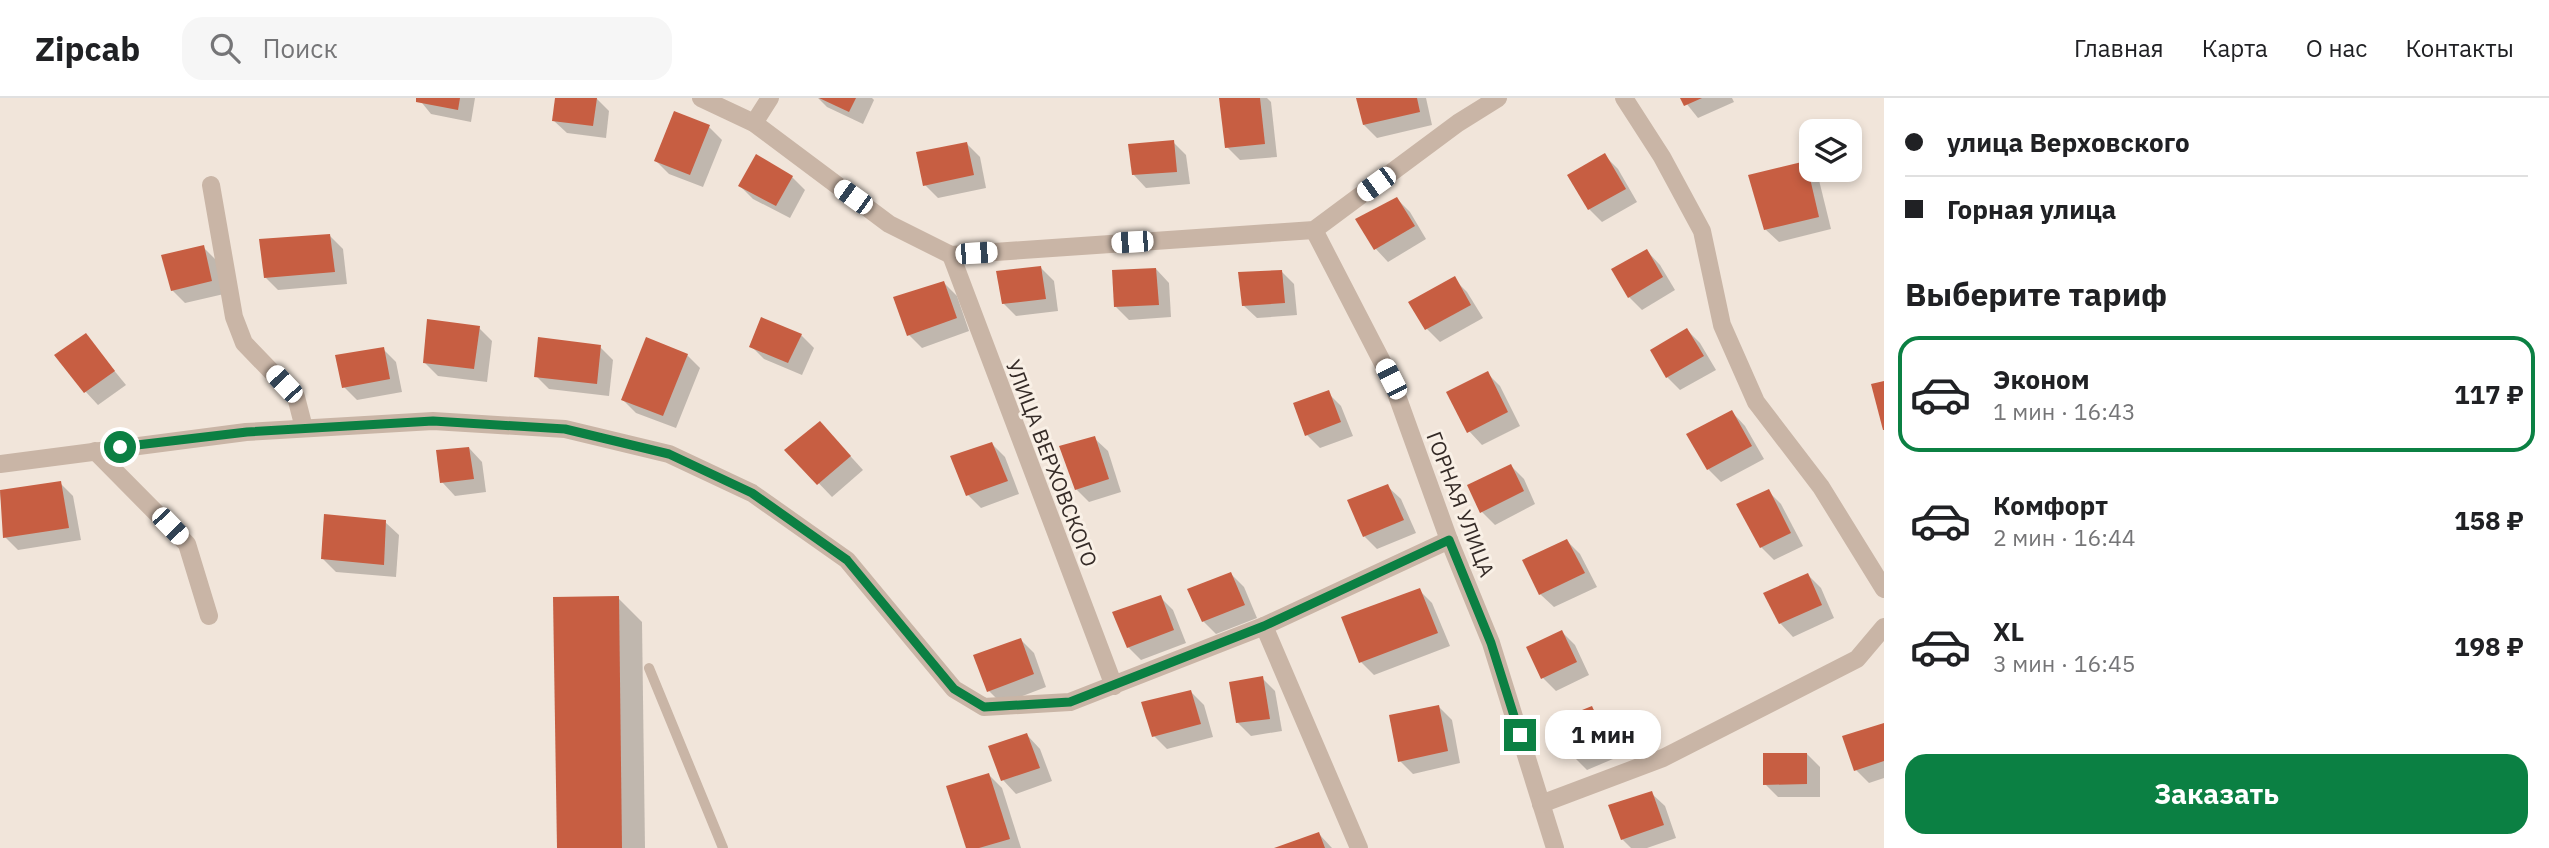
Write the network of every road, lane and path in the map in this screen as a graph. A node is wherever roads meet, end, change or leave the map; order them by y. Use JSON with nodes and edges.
{"nodes":[{"id":1,"x":701,"y":98,"type":"edge"},
{"id":2,"x":771,"y":98,"type":"edge"},
{"id":3,"x":1497,"y":98,"type":"edge"},
{"id":4,"x":1624,"y":98,"type":"edge"},
{"id":5,"x":754,"y":123,"type":"junction"},
{"id":6,"x":211,"y":185,"type":"dead end"},
{"id":7,"x":1314,"y":230,"type":"junction"},
{"id":8,"x":951,"y":255,"type":"junction"},
{"id":9,"x":304,"y":428,"type":"junction"},
{"id":10,"x":95,"y":451,"type":"junction"},
{"id":11,"x":0,"y":464,"type":"edge"},
{"id":12,"x":1449,"y":540,"type":"junction"},
{"id":13,"x":1884,"y":589,"type":"edge"},
{"id":14,"x":209,"y":616,"type":"dead end"},
{"id":15,"x":1264,"y":626,"type":"junction"},
{"id":16,"x":1884,"y":627,"type":"edge"},
{"id":17,"x":649,"y":668,"type":"dead end"},
{"id":18,"x":1114,"y":687,"type":"junction"},
{"id":19,"x":1541,"y":804,"type":"junction"},
{"id":20,"x":723,"y":848,"type":"edge"},
{"id":21,"x":1359,"y":848,"type":"edge"},
{"id":22,"x":1555,"y":848,"type":"edge"}],
"edges":[{"from":1,"to":5,"type":"street"},
{"from":2,"to":5,"type":"street"},
{"from":3,"to":7,"type":"street"},
{"from":4,"to":13,"type":"street"},
{"from":5,"to":8,"type":"street"},
{"from":6,"to":9,"type":"street"},
{"from":7,"to":8,"type":"street"},
{"from":7,"to":12,"type":"street","name":"ГОРНАЯ УЛИЦА"},
{"from":8,"to":18,"type":"street","name":"УЛИЦА ВЕРХОВСКОГО"},
{"from":9,"to":10,"type":"street"},
{"from":9,"to":18,"type":"street"},
{"from":10,"to":11,"type":"street"},
{"from":10,"to":14,"type":"street"},
{"from":12,"to":15,"type":"street"},
{"from":12,"to":19,"type":"street","name":"ГОРНАЯ УЛИЦА"},
{"from":15,"to":18,"type":"street"},
{"from":15,"to":21,"type":"street"},
{"from":16,"to":19,"type":"street"},
{"from":17,"to":20,"type":"lane"},
{"from":19,"to":22,"type":"street","name":"ГОРНАЯ УЛИЦА"}]}
